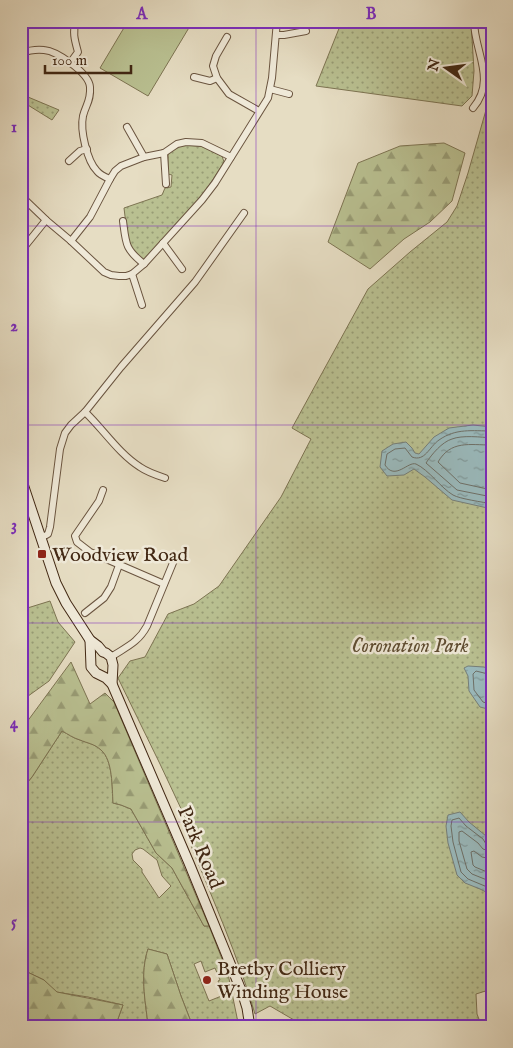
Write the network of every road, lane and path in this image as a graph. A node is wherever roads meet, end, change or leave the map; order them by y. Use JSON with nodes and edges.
{"nodes":[{"id":1,"x":76,"y":21,"type":"edge"},
{"id":2,"x":277,"y":21,"type":"edge"},
{"id":3,"x":474,"y":21,"type":"edge"},
{"id":4,"x":306,"y":31,"type":"dead end"},
{"id":5,"x":276,"y":35,"type":"junction"},
{"id":6,"x":227,"y":36,"type":"dead end"},
{"id":7,"x":22,"y":51,"type":"edge"},
{"id":8,"x":70,"y":63,"type":"junction"},
{"id":9,"x":194,"y":78,"type":"dead end"},
{"id":10,"x":217,"y":78,"type":"junction"},
{"id":11,"x":270,"y":89,"type":"junction"},
{"id":12,"x":289,"y":94,"type":"dead end"},
{"id":13,"x":473,"y":108,"type":"dead end"},
{"id":14,"x":259,"y":111,"type":"junction"},
{"id":15,"x":126,"y":127,"type":"dead end"},
{"id":16,"x":87,"y":149,"type":"junction"},
{"id":17,"x":164,"y":153,"type":"junction"},
{"id":18,"x":144,"y":157,"type":"junction"},
{"id":19,"x":231,"y":157,"type":"junction"},
{"id":20,"x":69,"y":161,"type":"dead end"},
{"id":21,"x":110,"y":179,"type":"junction"},
{"id":22,"x":166,"y":184,"type":"dead end"},
{"id":23,"x":21,"y":196,"type":"edge"},
{"id":24,"x":244,"y":213,"type":"dead end"},
{"id":25,"x":46,"y":220,"type":"junction"},
{"id":26,"x":123,"y":221,"type":"dead end"},
{"id":27,"x":71,"y":241,"type":"junction"},
{"id":28,"x":163,"y":243,"type":"junction"},
{"id":29,"x":21,"y":251,"type":"edge"},
{"id":30,"x":144,"y":264,"type":"junction"},
{"id":31,"x":182,"y":269,"type":"dead end"},
{"id":32,"x":132,"y":274,"type":"junction"},
{"id":33,"x":142,"y":305,"type":"dead end"},
{"id":34,"x":85,"y":412,"type":"junction"},
{"id":35,"x":21,"y":478,"type":"edge"},
{"id":36,"x":165,"y":478,"type":"dead end"},
{"id":37,"x":103,"y":490,"type":"dead end"},
{"id":38,"x":41,"y":538,"type":"junction"},
{"id":39,"x":175,"y":558,"type":"dead end"},
{"id":40,"x":119,"y":565,"type":"junction"},
{"id":41,"x":164,"y":584,"type":"junction"},
{"id":42,"x":85,"y":613,"type":"dead end"},
{"id":43,"x":90,"y":640,"type":"junction"},
{"id":44,"x":103,"y":652,"type":"junction"},
{"id":45,"x":111,"y":657,"type":"junction"},
{"id":46,"x":91,"y":660,"type":"junction"},
{"id":47,"x":112,"y":668,"type":"junction"},
{"id":48,"x":100,"y":675,"type":"junction"},
{"id":49,"x":112,"y":684,"type":"junction"},
{"id":50,"x":250,"y":1027,"type":"edge"}],
"edges":[{"from":1,"to":8,"type":"street"},
{"from":2,"to":5,"type":"street"},
{"from":3,"to":13,"type":"street"},
{"from":4,"to":5,"type":"street"},
{"from":5,"to":11,"type":"street"},
{"from":6,"to":10,"type":"street"},
{"from":7,"to":8,"type":"street"},
{"from":8,"to":16,"type":"street"},
{"from":9,"to":10,"type":"street"},
{"from":10,"to":14,"type":"street"},
{"from":11,"to":12,"type":"street"},
{"from":11,"to":14,"type":"street"},
{"from":14,"to":19,"type":"street"},
{"from":15,"to":18,"type":"street"},
{"from":16,"to":20,"type":"street"},
{"from":16,"to":21,"type":"street"},
{"from":17,"to":18,"type":"street"},
{"from":17,"to":19,"type":"street"},
{"from":17,"to":22,"type":"street"},
{"from":18,"to":21,"type":"street"},
{"from":19,"to":28,"type":"street"},
{"from":21,"to":27,"type":"street"},
{"from":23,"to":25,"type":"street"},
{"from":24,"to":34,"type":"street"},
{"from":25,"to":27,"type":"street"},
{"from":25,"to":29,"type":"street"},
{"from":26,"to":30,"type":"street"},
{"from":27,"to":32,"type":"street"},
{"from":28,"to":30,"type":"street"},
{"from":28,"to":31,"type":"street"},
{"from":30,"to":32,"type":"street"},
{"from":32,"to":33,"type":"street"},
{"from":34,"to":36,"type":"street"},
{"from":34,"to":38,"type":"street"},
{"from":35,"to":38,"type":"main road","name":"Park Road"},
{"from":37,"to":40,"type":"street"},
{"from":38,"to":43,"type":"main road","name":"Park Road"},
{"from":39,"to":41,"type":"street"},
{"from":40,"to":41,"type":"street"},
{"from":40,"to":42,"type":"street"},
{"from":41,"to":45,"type":"street"},
{"from":43,"to":44,"type":"main road","name":"Park Road"},
{"from":43,"to":46,"type":"main road","name":"Park Road"},
{"from":44,"to":45,"type":"main road","name":"Park Road"},
{"from":44,"to":46,"type":"main road"},
{"from":45,"to":47,"type":"main road","name":"Park Road"},
{"from":46,"to":48,"type":"main road","name":"Park Road"},
{"from":47,"to":48,"type":"main road"},
{"from":47,"to":49,"type":"main road","name":"Park Road"},
{"from":48,"to":49,"type":"main road","name":"Park Road"},
{"from":49,"to":50,"type":"main road","name":"Park Road"}]}
